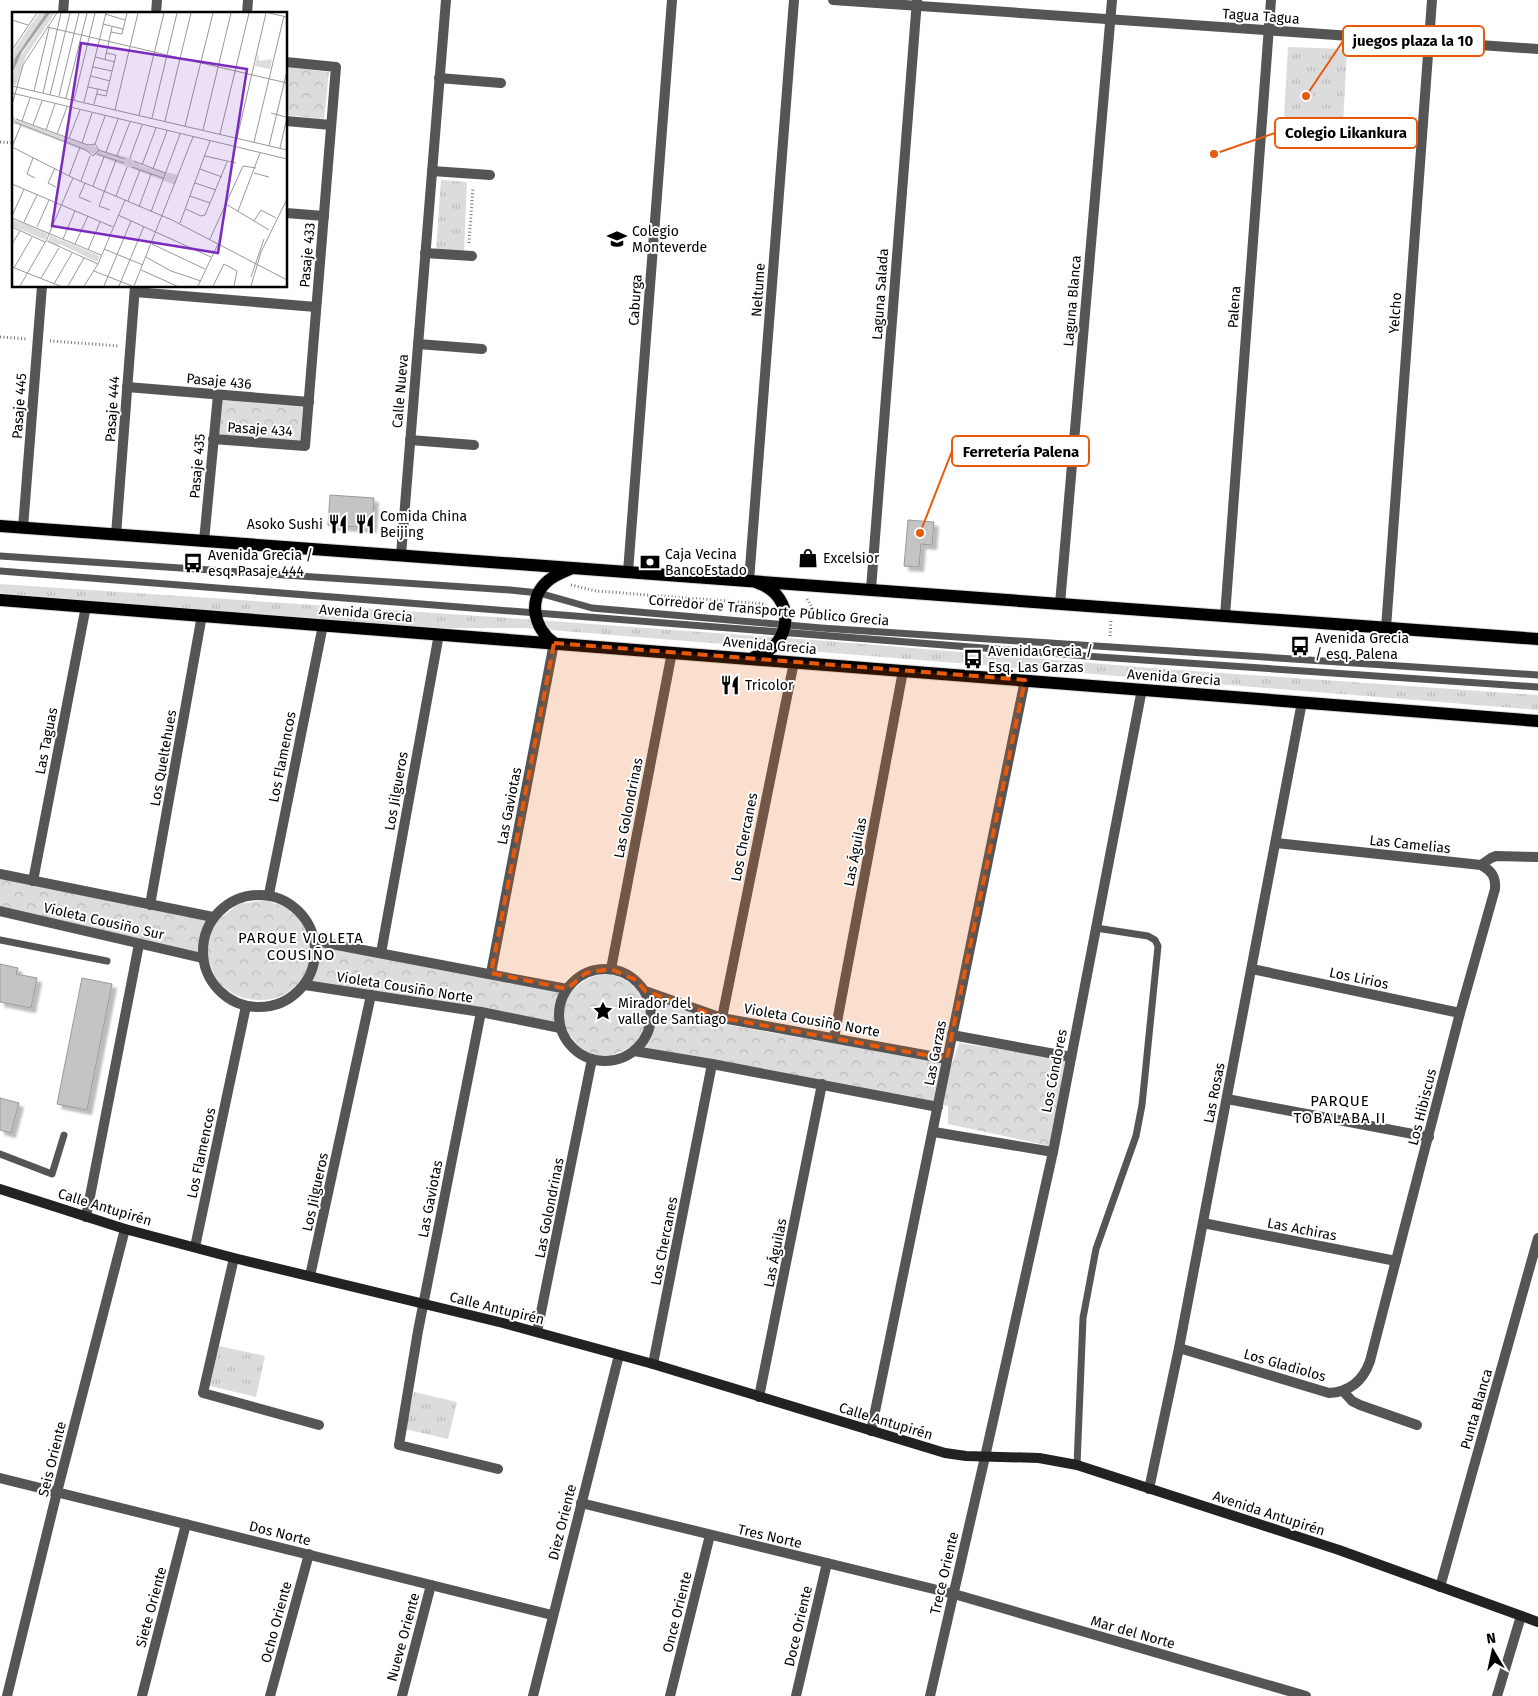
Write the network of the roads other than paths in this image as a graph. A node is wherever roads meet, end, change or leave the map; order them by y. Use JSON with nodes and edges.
{"nodes":[{"id":1,"x":446,"y":0,"type":"edge"},
{"id":2,"x":672,"y":0,"type":"edge"},
{"id":3,"x":794,"y":0,"type":"edge"},
{"id":4,"x":834,"y":0,"type":"edge"},
{"id":5,"x":1112,"y":0,"type":"edge"},
{"id":6,"x":1271,"y":0,"type":"edge"},
{"id":7,"x":1432,"y":0,"type":"edge"},
{"id":8,"x":916,"y":3,"type":"edge"},
{"id":9,"x":1111,"y":19,"type":"junction"},
{"id":10,"x":1269,"y":30,"type":"junction"},
{"id":11,"x":1428,"y":41,"type":"junction"},
{"id":12,"x":1538,"y":49,"type":"edge"},
{"id":13,"x":288,"y":62,"type":"edge"},
{"id":14,"x":439,"y":78,"type":"junction"},
{"id":15,"x":501,"y":83,"type":"dead end"},
{"id":16,"x":288,"y":121,"type":"edge"},
{"id":17,"x":331,"y":125,"type":"junction"},
{"id":18,"x":432,"y":171,"type":"junction"},
{"id":19,"x":490,"y":175,"type":"dead end"},
{"id":20,"x":288,"y":213,"type":"edge"},
{"id":21,"x":324,"y":216,"type":"junction"},
{"id":22,"x":425,"y":253,"type":"junction"},
{"id":23,"x":470,"y":256,"type":"road end"},
{"id":24,"x":42,"y":288,"type":"edge"},
{"id":25,"x":135,"y":289,"type":"edge"},
{"id":26,"x":316,"y":307,"type":"junction"},
{"id":27,"x":418,"y":344,"type":"junction"},
{"id":28,"x":482,"y":349,"type":"dead end"},
{"id":29,"x":127,"y":387,"type":"junction"},
{"id":30,"x":218,"y":394,"type":"junction"},
{"id":31,"x":309,"y":402,"type":"junction"},
{"id":32,"x":214,"y":439,"type":"junction"},
{"id":33,"x":410,"y":440,"type":"junction"},
{"id":34,"x":474,"y":445,"type":"dead end"},
{"id":35,"x":305,"y":446,"type":"joint"},
{"id":36,"x":0,"y":526,"type":"edge"},
{"id":37,"x":23,"y":528,"type":"junction"},
{"id":38,"x":116,"y":535,"type":"junction"},
{"id":39,"x":204,"y":541,"type":"junction"},
{"id":40,"x":401,"y":555,"type":"junction"},
{"id":41,"x":0,"y":556,"type":"edge"},
{"id":42,"x":572,"y":568,"type":"junction"},
{"id":43,"x":0,"y":571,"type":"edge"},
{"id":44,"x":628,"y":572,"type":"junction"},
{"id":45,"x":749,"y":581,"type":"junction"},
{"id":46,"x":871,"y":589,"type":"junction"},
{"id":47,"x":539,"y":593,"type":"junction"},
{"id":48,"x":0,"y":600,"type":"edge"},
{"id":49,"x":1060,"y":604,"type":"junction"},
{"id":50,"x":86,"y":606,"type":"junction"},
{"id":51,"x":535,"y":613,"type":"junction"},
{"id":52,"x":202,"y":615,"type":"junction"},
{"id":53,"x":1225,"y":616,"type":"junction"},
{"id":54,"x":322,"y":625,"type":"junction"},
{"id":55,"x":784,"y":628,"type":"junction"},
{"id":56,"x":1386,"y":628,"type":"junction"},
{"id":57,"x":439,"y":634,"type":"junction"},
{"id":58,"x":1538,"y":639,"type":"edge"},
{"id":59,"x":554,"y":643,"type":"junction"},
{"id":60,"x":672,"y":652,"type":"junction"},
{"id":61,"x":736,"y":658,"type":"junction"},
{"id":62,"x":794,"y":662,"type":"junction"},
{"id":63,"x":903,"y":671,"type":"junction"},
{"id":64,"x":1538,"y":675,"type":"edge"},
{"id":65,"x":1025,"y":680,"type":"junction"},
{"id":66,"x":1538,"y":688,"type":"edge"},
{"id":67,"x":1142,"y":690,"type":"junction"},
{"id":68,"x":1302,"y":702,"type":"junction"},
{"id":69,"x":1538,"y":721,"type":"edge"},
{"id":70,"x":1276,"y":843,"type":"junction"},
{"id":71,"x":1538,"y":857,"type":"edge"},
{"id":72,"x":1481,"y":865,"type":"junction"},
{"id":73,"x":0,"y":874,"type":"edge"},
{"id":74,"x":33,"y":881,"type":"junction"},
{"id":75,"x":269,"y":894,"type":"junction"},
{"id":76,"x":150,"y":905,"type":"junction"},
{"id":77,"x":0,"y":911,"type":"edge"},
{"id":78,"x":213,"y":917,"type":"junction"},
{"id":79,"x":1096,"y":928,"type":"junction"},
{"id":80,"x":0,"y":940,"type":"edge"},
{"id":81,"x":316,"y":941,"type":"junction"},
{"id":82,"x":139,"y":944,"type":"junction"},
{"id":83,"x":381,"y":954,"type":"junction"},
{"id":84,"x":202,"y":958,"type":"junction"},
{"id":85,"x":107,"y":960,"type":"dead end"},
{"id":86,"x":611,"y":969,"type":"junction"},
{"id":87,"x":1252,"y":969,"type":"junction"},
{"id":88,"x":490,"y":973,"type":"junction"},
{"id":89,"x":304,"y":985,"type":"junction"},
{"id":90,"x":567,"y":989,"type":"junction"},
{"id":91,"x":645,"y":991,"type":"junction"},
{"id":92,"x":370,"y":995,"type":"junction"},
{"id":93,"x":246,"y":1006,"type":"junction"},
{"id":94,"x":481,"y":1012,"type":"junction"},
{"id":95,"x":1460,"y":1013,"type":"junction"},
{"id":96,"x":722,"y":1018,"type":"junction"},
{"id":97,"x":560,"y":1028,"type":"junction"},
{"id":98,"x":952,"y":1035,"type":"junction"},
{"id":99,"x":834,"y":1038,"type":"junction"},
{"id":100,"x":634,"y":1051,"type":"junction"},
{"id":101,"x":1071,"y":1056,"type":"junction"},
{"id":102,"x":592,"y":1059,"type":"junction"},
{"id":103,"x":947,"y":1059,"type":"junction"},
{"id":104,"x":712,"y":1064,"type":"junction"},
{"id":105,"x":822,"y":1084,"type":"junction"},
{"id":106,"x":1227,"y":1099,"type":"junction"},
{"id":107,"x":938,"y":1107,"type":"junction"},
{"id":108,"x":934,"y":1132,"type":"junction"},
{"id":109,"x":64,"y":1135,"type":"dead end"},
{"id":110,"x":1429,"y":1137,"type":"junction"},
{"id":111,"x":1053,"y":1152,"type":"junction"},
{"id":112,"x":0,"y":1154,"type":"edge"},
{"id":113,"x":0,"y":1189,"type":"edge"},
{"id":114,"x":86,"y":1217,"type":"junction"},
{"id":115,"x":1203,"y":1223,"type":"junction"},
{"id":116,"x":126,"y":1229,"type":"junction"},
{"id":117,"x":1538,"y":1238,"type":"edge"},
{"id":118,"x":195,"y":1247,"type":"junction"},
{"id":119,"x":1536,"y":1250,"type":"edge"},
{"id":120,"x":234,"y":1258,"type":"junction"},
{"id":121,"x":1396,"y":1261,"type":"junction"},
{"id":122,"x":310,"y":1276,"type":"junction"},
{"id":123,"x":424,"y":1304,"type":"junction"},
{"id":124,"x":537,"y":1332,"type":"junction"},
{"id":125,"x":1179,"y":1348,"type":"junction"},
{"id":126,"x":618,"y":1355,"type":"junction"},
{"id":127,"x":653,"y":1364,"type":"junction"},
{"id":128,"x":1344,"y":1391,"type":"junction"},
{"id":129,"x":759,"y":1397,"type":"junction"},
{"id":130,"x":1417,"y":1425,"type":"dead end"},
{"id":131,"x":319,"y":1426,"type":"dead end"},
{"id":132,"x":871,"y":1431,"type":"junction"},
{"id":133,"x":985,"y":1457,"type":"junction"},
{"id":134,"x":1077,"y":1465,"type":"junction"},
{"id":135,"x":498,"y":1469,"type":"dead end"},
{"id":136,"x":0,"y":1478,"type":"edge"},
{"id":137,"x":1149,"y":1489,"type":"junction"},
{"id":138,"x":57,"y":1492,"type":"junction"},
{"id":139,"x":581,"y":1504,"type":"junction"},
{"id":140,"x":186,"y":1524,"type":"junction"},
{"id":141,"x":710,"y":1535,"type":"junction"},
{"id":142,"x":309,"y":1554,"type":"junction"},
{"id":143,"x":827,"y":1563,"type":"junction"},
{"id":144,"x":431,"y":1585,"type":"junction"},
{"id":145,"x":1440,"y":1587,"type":"junction"},
{"id":146,"x":954,"y":1594,"type":"junction"},
{"id":147,"x":552,"y":1615,"type":"junction"},
{"id":148,"x":1521,"y":1616,"type":"junction"},
{"id":149,"x":1538,"y":1622,"type":"edge"},
{"id":150,"x":7,"y":1696,"type":"edge"},
{"id":151,"x":142,"y":1696,"type":"edge"},
{"id":152,"x":270,"y":1696,"type":"edge"},
{"id":153,"x":402,"y":1696,"type":"edge"},
{"id":154,"x":533,"y":1696,"type":"edge"},
{"id":155,"x":670,"y":1696,"type":"edge"},
{"id":156,"x":796,"y":1696,"type":"edge"},
{"id":157,"x":930,"y":1696,"type":"edge"},
{"id":158,"x":1306,"y":1696,"type":"edge"},
{"id":159,"x":1497,"y":1696,"type":"edge"}],
"edges":[{"from":1,"to":14,"type":"street","name":"Calle Nueva"},
{"from":2,"to":44,"type":"street","name":"Caburga"},
{"from":3,"to":45,"type":"street","name":"Neltume"},
{"from":4,"to":8,"type":"street","name":"Tagua Tagua"},
{"from":5,"to":9,"type":"street","name":"Laguna Blanca"},
{"from":6,"to":10,"type":"street","name":"Palena"},
{"from":7,"to":11,"type":"street","name":"Yelcho"},
{"from":8,"to":9,"type":"street","name":"Tagua Tagua"},
{"from":8,"to":46,"type":"street","name":"Laguna Salada"},
{"from":9,"to":10,"type":"street","name":"Tagua Tagua"},
{"from":9,"to":49,"type":"street","name":"Laguna Blanca"},
{"from":10,"to":11,"type":"street","name":"Tagua Tagua"},
{"from":10,"to":53,"type":"street","name":"Palena"},
{"from":11,"to":12,"type":"street","name":"Tagua Tagua"},
{"from":11,"to":56,"type":"street","name":"Yelcho"},
{"from":13,"to":17,"type":"street","name":"Pasaje 433"},
{"from":14,"to":15,"type":"street"},
{"from":14,"to":18,"type":"street","name":"Calle Nueva"},
{"from":16,"to":17,"type":"street"},
{"from":17,"to":21,"type":"street","name":"Pasaje 433"},
{"from":18,"to":19,"type":"street"},
{"from":18,"to":22,"type":"street","name":"Calle Nueva"},
{"from":20,"to":21,"type":"street"},
{"from":21,"to":26,"type":"street","name":"Pasaje 433"},
{"from":22,"to":23,"type":"street"},
{"from":22,"to":27,"type":"street","name":"Calle Nueva"},
{"from":24,"to":37,"type":"street","name":"Pasaje 445"},
{"from":25,"to":26,"type":"street"},
{"from":25,"to":29,"type":"street","name":"Pasaje 444"},
{"from":26,"to":31,"type":"street","name":"Pasaje 433"},
{"from":27,"to":28,"type":"street","name":"Calle Nueva"},
{"from":27,"to":33,"type":"street","name":"Calle Nueva"},
{"from":29,"to":30,"type":"street","name":"Pasaje 436"},
{"from":29,"to":38,"type":"street","name":"Pasaje 444"},
{"from":30,"to":31,"type":"street","name":"Pasaje 436"},
{"from":30,"to":32,"type":"street","name":"Pasaje 435"},
{"from":31,"to":35,"type":"street","name":"Pasaje 433"},
{"from":32,"to":35,"type":"street","name":"Pasaje 434"},
{"from":32,"to":39,"type":"street","name":"Pasaje 435"},
{"from":33,"to":34,"type":"street","name":"Calle Nueva"},
{"from":33,"to":40,"type":"street","name":"Calle Nueva"},
{"from":36,"to":37,"type":"main road"},
{"from":37,"to":38,"type":"main road"},
{"from":38,"to":39,"type":"main road"},
{"from":39,"to":40,"type":"main road"},
{"from":40,"to":42,"type":"main road"},
{"from":41,"to":47,"type":"lane","name":"Corredor de Transporte Público Grecia"},
{"from":42,"to":44,"type":"main road"},
{"from":42,"to":47,"type":"main road"},
{"from":43,"to":51,"type":"lane","name":"Corredor de Transporte Público Grecia"},
{"from":44,"to":45,"type":"main road"},
{"from":45,"to":46,"type":"main road"},
{"from":45,"to":55,"type":"main road"},
{"from":46,"to":49,"type":"main road"},
{"from":47,"to":51,"type":"main road"},
{"from":47,"to":55,"type":"lane","name":"Corredor de Transporte Público Grecia"},
{"from":48,"to":50,"type":"main road","name":"Avenida Grecia"},
{"from":49,"to":53,"type":"main road"},
{"from":50,"to":52,"type":"main road","name":"Avenida Grecia"},
{"from":50,"to":74,"type":"street","name":"Las Taguas"},
{"from":51,"to":55,"type":"lane","name":"Corredor de Transporte Público Grecia"},
{"from":51,"to":59,"type":"main road"},
{"from":52,"to":54,"type":"main road","name":"Avenida Grecia"},
{"from":52,"to":76,"type":"street","name":"Los Queltehues"},
{"from":53,"to":56,"type":"main road"},
{"from":54,"to":57,"type":"main road","name":"Avenida Grecia"},
{"from":54,"to":75,"type":"street","name":"Los Flamencos"},
{"from":55,"to":61,"type":"main road"},
{"from":55,"to":64,"type":"lane","name":"Corredor de Transporte Público Grecia"},
{"from":55,"to":66,"type":"lane","name":"Corredor de Transporte Público Grecia"},
{"from":56,"to":58,"type":"main road"},
{"from":57,"to":59,"type":"main road","name":"Avenida Grecia"},
{"from":57,"to":83,"type":"street","name":"Los Jilgueros"},
{"from":59,"to":60,"type":"main road","name":"Avenida Grecia"},
{"from":59,"to":88,"type":"street","name":"Las Gaviotas"},
{"from":60,"to":61,"type":"main road","name":"Avenida Grecia"},
{"from":60,"to":86,"type":"street","name":"Las Golondrinas"},
{"from":61,"to":62,"type":"main road","name":"Avenida Grecia"},
{"from":62,"to":63,"type":"main road","name":"Avenida Grecia"},
{"from":62,"to":96,"type":"street","name":"Los Chercanes"},
{"from":63,"to":65,"type":"main road","name":"Avenida Grecia"},
{"from":63,"to":99,"type":"street","name":"Las Águilas"},
{"from":65,"to":67,"type":"main road","name":"Avenida Grecia"},
{"from":65,"to":98,"type":"street","name":"Las Garzas"},
{"from":67,"to":68,"type":"main road","name":"Avenida Grecia"},
{"from":67,"to":79,"type":"street","name":"Los Cóndores"},
{"from":68,"to":69,"type":"main road","name":"Avenida Grecia"},
{"from":68,"to":70,"type":"street","name":"Las Rosas"},
{"from":70,"to":72,"type":"street","name":"Las Camelias"},
{"from":70,"to":87,"type":"street","name":"Las Rosas"},
{"from":71,"to":72,"type":"street","name":"Las Camelias"},
{"from":72,"to":95,"type":"street","name":"Los Hibiscus"},
{"from":73,"to":74,"type":"street"},
{"from":74,"to":76,"type":"street"},
{"from":75,"to":78,"type":"street"},
{"from":75,"to":81,"type":"street"},
{"from":76,"to":78,"type":"street"},
{"from":77,"to":82,"type":"street","name":"Violeta Cousiño Sur"},
{"from":78,"to":84,"type":"street"},
{"from":79,"to":101,"type":"street","name":"Los Cóndores"},
{"from":79,"to":134,"type":"lane"},
{"from":80,"to":85,"type":"lane"},
{"from":81,"to":83,"type":"street","name":"Violeta Cousiño Norte"},
{"from":81,"to":89,"type":"street"},
{"from":82,"to":84,"type":"street","name":"Violeta Cousiño Sur"},
{"from":82,"to":114,"type":"street"},
{"from":83,"to":88,"type":"street","name":"Violeta Cousiño Norte"},
{"from":84,"to":93,"type":"street"},
{"from":86,"to":90,"type":"street"},
{"from":86,"to":91,"type":"street"},
{"from":87,"to":95,"type":"street","name":"Los Lirios"},
{"from":87,"to":106,"type":"street","name":"Las Rosas"},
{"from":88,"to":90,"type":"street","name":"Violeta Cousiño Norte"},
{"from":89,"to":92,"type":"street","name":"Violeta Cousiño Norte"},
{"from":89,"to":93,"type":"street"},
{"from":90,"to":97,"type":"street"},
{"from":91,"to":96,"type":"street","name":"Violeta Cousiño Norte"},
{"from":91,"to":100,"type":"street"},
{"from":92,"to":94,"type":"street","name":"Violeta Cousiño Norte"},
{"from":92,"to":122,"type":"street","name":"Los Jilgueros"},
{"from":93,"to":118,"type":"street","name":"Los Flamencos"},
{"from":94,"to":97,"type":"street","name":"Violeta Cousiño Norte"},
{"from":94,"to":123,"type":"street","name":"Las Gaviotas"},
{"from":95,"to":110,"type":"street","name":"Los Hibiscus"},
{"from":96,"to":99,"type":"street","name":"Violeta Cousiño Norte"},
{"from":97,"to":102,"type":"street"},
{"from":98,"to":101,"type":"street"},
{"from":98,"to":103,"type":"street","name":"Las Garzas"},
{"from":99,"to":103,"type":"street","name":"Violeta Cousiño Norte"},
{"from":100,"to":102,"type":"street"},
{"from":100,"to":104,"type":"street"},
{"from":101,"to":111,"type":"street","name":"Los Cóndores"},
{"from":102,"to":124,"type":"street","name":"Las Golondrinas"},
{"from":103,"to":107,"type":"street","name":"Las Garzas"},
{"from":104,"to":105,"type":"street"},
{"from":104,"to":127,"type":"street","name":"Los Chercanes"},
{"from":105,"to":107,"type":"street"},
{"from":105,"to":129,"type":"street","name":"Las Águilas"},
{"from":106,"to":110,"type":"street"},
{"from":106,"to":115,"type":"street","name":"Las Rosas"},
{"from":107,"to":108,"type":"street","name":"Las Garzas"},
{"from":108,"to":111,"type":"street"},
{"from":108,"to":132,"type":"street","name":"Las Garzas"},
{"from":109,"to":112,"type":"lane"},
{"from":110,"to":121,"type":"street","name":"Los Hibiscus"},
{"from":111,"to":133,"type":"street","name":"Los Cóndores"},
{"from":113,"to":114,"type":"street","name":"Calle Antupirén"},
{"from":114,"to":116,"type":"street","name":"Calle Antupirén"},
{"from":115,"to":121,"type":"street","name":"Las Achiras"},
{"from":115,"to":125,"type":"street","name":"Las Rosas"},
{"from":116,"to":118,"type":"street","name":"Calle Antupirén"},
{"from":116,"to":138,"type":"street","name":"Seis Oriente"},
{"from":117,"to":119,"type":"street","name":"Punta Blanca"},
{"from":118,"to":120,"type":"street","name":"Calle Antupirén"},
{"from":119,"to":145,"type":"street","name":"Punta Blanca"},
{"from":120,"to":122,"type":"street","name":"Calle Antupirén"},
{"from":120,"to":131,"type":"street"},
{"from":121,"to":128,"type":"street","name":"Los Hibiscus"},
{"from":122,"to":123,"type":"street","name":"Calle Antupirén"},
{"from":123,"to":124,"type":"street","name":"Calle Antupirén"},
{"from":123,"to":135,"type":"street","name":"Las Gaviotas"},
{"from":124,"to":126,"type":"street","name":"Calle Antupirén"},
{"from":125,"to":128,"type":"street","name":"Los Gladiolos"},
{"from":125,"to":137,"type":"street","name":"Las Rosas"},
{"from":126,"to":127,"type":"street","name":"Calle Antupirén"},
{"from":126,"to":139,"type":"street","name":"Diez Oriente"},
{"from":127,"to":129,"type":"street","name":"Calle Antupirén"},
{"from":128,"to":130,"type":"street"},
{"from":129,"to":132,"type":"street","name":"Calle Antupirén"},
{"from":132,"to":133,"type":"street","name":"Calle Antupirén"},
{"from":133,"to":134,"type":"street","name":"Avenida Antupirén"},
{"from":133,"to":146,"type":"street","name":"Trece Oriente"},
{"from":134,"to":137,"type":"street","name":"Avenida Antupirén"},
{"from":136,"to":138,"type":"street","name":"Dos Norte"},
{"from":137,"to":145,"type":"street","name":"Avenida Antupirén"},
{"from":138,"to":140,"type":"street","name":"Dos Norte"},
{"from":138,"to":150,"type":"street","name":"Seis Oriente"},
{"from":139,"to":141,"type":"street","name":"Tres Norte"},
{"from":139,"to":147,"type":"street","name":"Diez Oriente"},
{"from":140,"to":142,"type":"street","name":"Dos Norte"},
{"from":140,"to":151,"type":"street","name":"Siete Oriente"},
{"from":141,"to":143,"type":"street","name":"Tres Norte"},
{"from":141,"to":155,"type":"street","name":"Once Oriente"},
{"from":142,"to":144,"type":"street","name":"Dos Norte"},
{"from":142,"to":152,"type":"street","name":"Ocho Oriente"},
{"from":143,"to":146,"type":"street","name":"Tres Norte"},
{"from":143,"to":156,"type":"street","name":"Doce Oriente"},
{"from":144,"to":147,"type":"street","name":"Dos Norte"},
{"from":144,"to":153,"type":"street","name":"Nueve Oriente"},
{"from":145,"to":148,"type":"street","name":"Avenida Antupirén"},
{"from":146,"to":157,"type":"street","name":"Trece Oriente"},
{"from":146,"to":158,"type":"street","name":"Mar del Norte"},
{"from":147,"to":154,"type":"street","name":"Diez Oriente"},
{"from":148,"to":149,"type":"street","name":"Avenida Antupirén"},
{"from":148,"to":159,"type":"street"}]}
